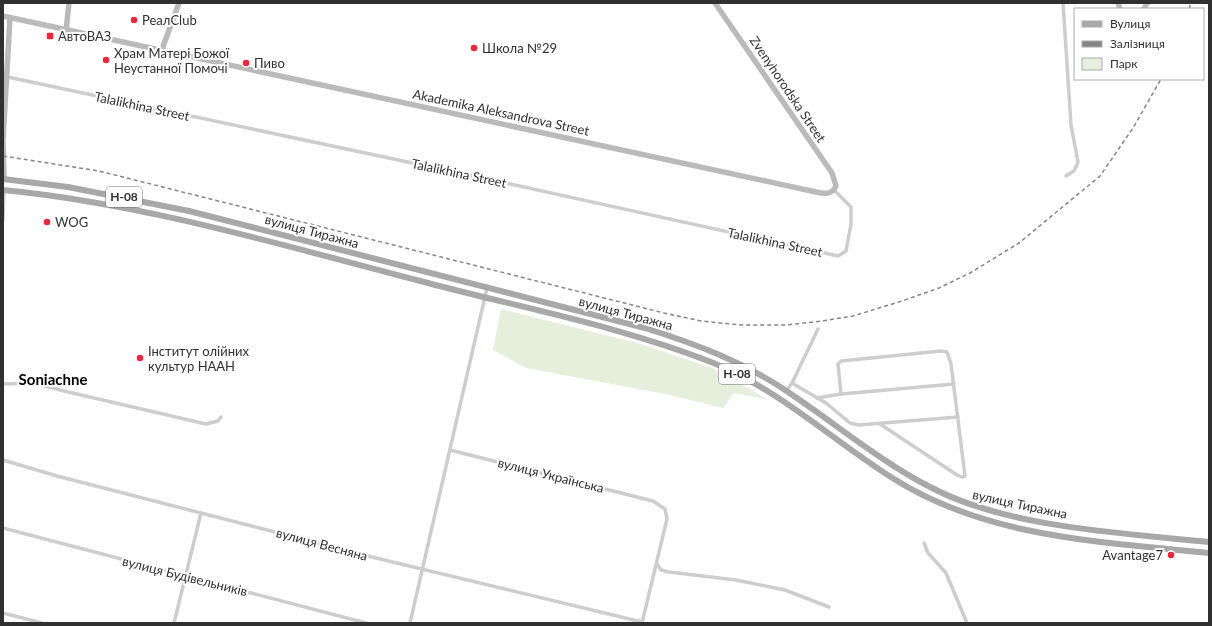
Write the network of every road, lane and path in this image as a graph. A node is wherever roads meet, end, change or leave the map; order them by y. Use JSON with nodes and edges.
{"nodes":[{"id":1,"x":69,"y":3,"type":"edge"},
{"id":2,"x":179,"y":3,"type":"edge"},
{"id":3,"x":715,"y":3,"type":"edge"},
{"id":4,"x":1062,"y":3,"type":"edge"},
{"id":5,"x":3,"y":16,"type":"edge"},
{"id":6,"x":10,"y":18,"type":"junction"},
{"id":7,"x":66,"y":31,"type":"junction"},
{"id":8,"x":161,"y":52,"type":"junction"},
{"id":9,"x":4,"y":76,"type":"edge"},
{"id":10,"x":1066,"y":176,"type":"dead end"},
{"id":11,"x":3,"y":179,"type":"edge"},
{"id":12,"x":3,"y":190,"type":"edge"},
{"id":13,"x":834,"y":190,"type":"junction"},
{"id":14,"x":3,"y":220,"type":"edge"},
{"id":15,"x":487,"y":288,"type":"junction"},
{"id":16,"x":485,"y":298,"type":"junction"},
{"id":17,"x":818,"y":329,"type":"dead end"},
{"id":18,"x":792,"y":382,"type":"junction"},
{"id":19,"x":3,"y":384,"type":"edge"},
{"id":20,"x":954,"y":384,"type":"junction"},
{"id":21,"x":786,"y":391,"type":"junction"},
{"id":22,"x":840,"y":394,"type":"junction"},
{"id":23,"x":817,"y":398,"type":"junction"},
{"id":24,"x":779,"y":399,"type":"junction"},
{"id":25,"x":221,"y":417,"type":"dead end"},
{"id":26,"x":958,"y":417,"type":"junction"},
{"id":27,"x":880,"y":424,"type":"junction"},
{"id":28,"x":450,"y":450,"type":"junction"},
{"id":29,"x":3,"y":460,"type":"edge"},
{"id":30,"x":201,"y":513,"type":"junction"},
{"id":31,"x":3,"y":528,"type":"edge"},
{"id":32,"x":1193,"y":540,"type":"junction"},
{"id":33,"x":1209,"y":542,"type":"edge"},
{"id":34,"x":924,"y":543,"type":"dead end"},
{"id":35,"x":1192,"y":551,"type":"junction"},
{"id":36,"x":1209,"y":553,"type":"edge"},
{"id":37,"x":657,"y":563,"type":"junction"},
{"id":38,"x":422,"y":569,"type":"junction"},
{"id":39,"x":186,"y":576,"type":"junction"},
{"id":40,"x":829,"y":607,"type":"dead end"},
{"id":41,"x":3,"y":613,"type":"edge"},
{"id":42,"x":642,"y":622,"type":"edge"},
{"id":43,"x":42,"y":623,"type":"edge"},
{"id":44,"x":174,"y":623,"type":"edge"},
{"id":45,"x":366,"y":623,"type":"edge"},
{"id":46,"x":410,"y":623,"type":"edge"},
{"id":47,"x":966,"y":623,"type":"edge"}],
"edges":[{"from":1,"to":7,"type":"street"},
{"from":2,"to":8,"type":"street"},
{"from":3,"to":13,"type":"street","name":"Zvenyhorodska Street"},
{"from":4,"to":10,"type":"street"},
{"from":5,"to":6,"type":"street","name":"Akademika Aleksandrova Street"},
{"from":6,"to":7,"type":"street","name":"Akademika Aleksandrova Street"},
{"from":6,"to":9,"type":"street"},
{"from":7,"to":8,"type":"street","name":"Akademika Aleksandrova Street"},
{"from":8,"to":13,"type":"street","name":"Akademika Aleksandrova Street"},
{"from":9,"to":11,"type":"street"},
{"from":9,"to":13,"type":"street","name":"Talalikhina Street"},
{"from":11,"to":12,"type":"main road"},
{"from":11,"to":15,"type":"main road","name":"вулиця Тиражна","number":"Н-08"},
{"from":12,"to":14,"type":"street"},
{"from":12,"to":16,"type":"main road","name":"вулиця Тиражна","number":"Н-08"},
{"from":15,"to":16,"type":"street"},
{"from":15,"to":21,"type":"main road","name":"вулиця Тиражна","number":"Н-08"},
{"from":16,"to":24,"type":"main road","name":"вулиця Тиражна","number":"Н-08"},
{"from":16,"to":28,"type":"street"},
{"from":17,"to":18,"type":"street"},
{"from":18,"to":21,"type":"street"},
{"from":18,"to":23,"type":"street"},
{"from":19,"to":25,"type":"street"},
{"from":20,"to":22,"type":"street"},
{"from":20,"to":22,"type":"street"},
{"from":20,"to":26,"type":"street"},
{"from":21,"to":24,"type":"main road"},
{"from":21,"to":32,"type":"main road","name":"вулиця Тиражна","number":"Н-08"},
{"from":22,"to":23,"type":"street"},
{"from":23,"to":27,"type":"street"},
{"from":24,"to":35,"type":"main road","name":"вулиця Тиражна","number":"Н-08"},
{"from":26,"to":27,"type":"street"},
{"from":26,"to":27,"type":"street"},
{"from":28,"to":37,"type":"street","name":"вулиця Українська"},
{"from":28,"to":38,"type":"street"},
{"from":29,"to":30,"type":"street","name":"вулиця Весняна"},
{"from":30,"to":38,"type":"street","name":"вулиця Весняна"},
{"from":30,"to":39,"type":"street"},
{"from":31,"to":39,"type":"street","name":"вулиця Будівельників"},
{"from":32,"to":33,"type":"main road","name":"вулиця Тиражна","number":"Н-08"},
{"from":32,"to":35,"type":"main road"},
{"from":34,"to":47,"type":"street"},
{"from":35,"to":36,"type":"main road","name":"вулиця Тиражна","number":"Н-08"},
{"from":37,"to":40,"type":"street"},
{"from":37,"to":42,"type":"street"},
{"from":38,"to":42,"type":"street","name":"вулиця Весняна"},
{"from":38,"to":46,"type":"street"},
{"from":39,"to":44,"type":"street"},
{"from":39,"to":45,"type":"street","name":"вулиця Будівельників"},
{"from":41,"to":43,"type":"street"}]}
